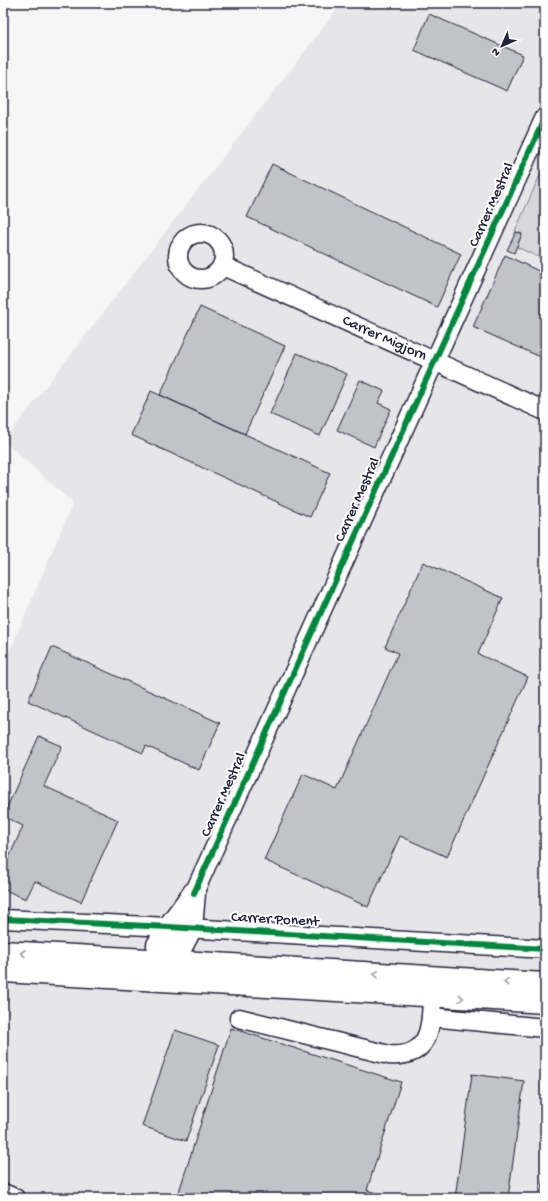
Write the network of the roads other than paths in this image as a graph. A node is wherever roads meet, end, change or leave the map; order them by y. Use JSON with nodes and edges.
{"nodes":[{"id":1,"x":545,"y":117,"type":"edge"},
{"id":2,"x":223,"y":266,"type":"dead end"},
{"id":3,"x":435,"y":362,"type":"junction"},
{"id":4,"x":545,"y":411,"type":"edge"},
{"id":5,"x":194,"y":893,"type":"joint"},
{"id":6,"x":3,"y":919,"type":"edge"},
{"id":7,"x":180,"y":927,"type":"junction"},
{"id":8,"x":545,"y":949,"type":"edge"},
{"id":9,"x":3,"y":952,"type":"edge"},
{"id":10,"x":122,"y":958,"type":"junction"},
{"id":11,"x":165,"y":961,"type":"junction"},
{"id":12,"x":8,"y":971,"type":"edge"},
{"id":13,"x":545,"y":984,"type":"edge"},
{"id":14,"x":324,"y":990,"type":"junction"},
{"id":15,"x":545,"y":1002,"type":"edge"},
{"id":16,"x":431,"y":1007,"type":"junction"},
{"id":17,"x":239,"y":1018,"type":"dead end"},
{"id":18,"x":545,"y":1028,"type":"edge"},
{"id":19,"x":3,"y":1192,"type":"edge"},
{"id":20,"x":15,"y":1198,"type":"edge"}],
"edges":[{"from":1,"to":3,"type":"street","name":"Carrer Mestral"},
{"from":2,"to":3,"type":"street","name":"Carrer Migjorn"},
{"from":3,"to":4,"type":"street","name":"Carrer Migjorn"},
{"from":3,"to":5,"type":"street","name":"Carrer Mestral"},
{"from":5,"to":7,"type":"main road"},
{"from":6,"to":7,"type":"street","name":"Carrer Ponent"},
{"from":7,"to":8,"type":"street","name":"Carrer Ponent"},
{"from":7,"to":10,"type":"main road"},
{"from":7,"to":11,"type":"main road"},
{"from":10,"to":9,"type":"main road","one_way":true},
{"from":10,"to":11,"type":"main road"},
{"from":11,"to":12,"type":"main road"},
{"from":13,"to":11,"type":"main road","one_way":true},
{"from":11,"to":14,"type":"main road"},
{"from":12,"to":14,"type":"main road"},
{"from":14,"to":16,"type":"main road"},
{"from":16,"to":15,"type":"main road","one_way":true},
{"from":16,"to":17,"type":"street"},
{"from":16,"to":18,"type":"street"},
{"from":19,"to":20,"type":"street"}]}
